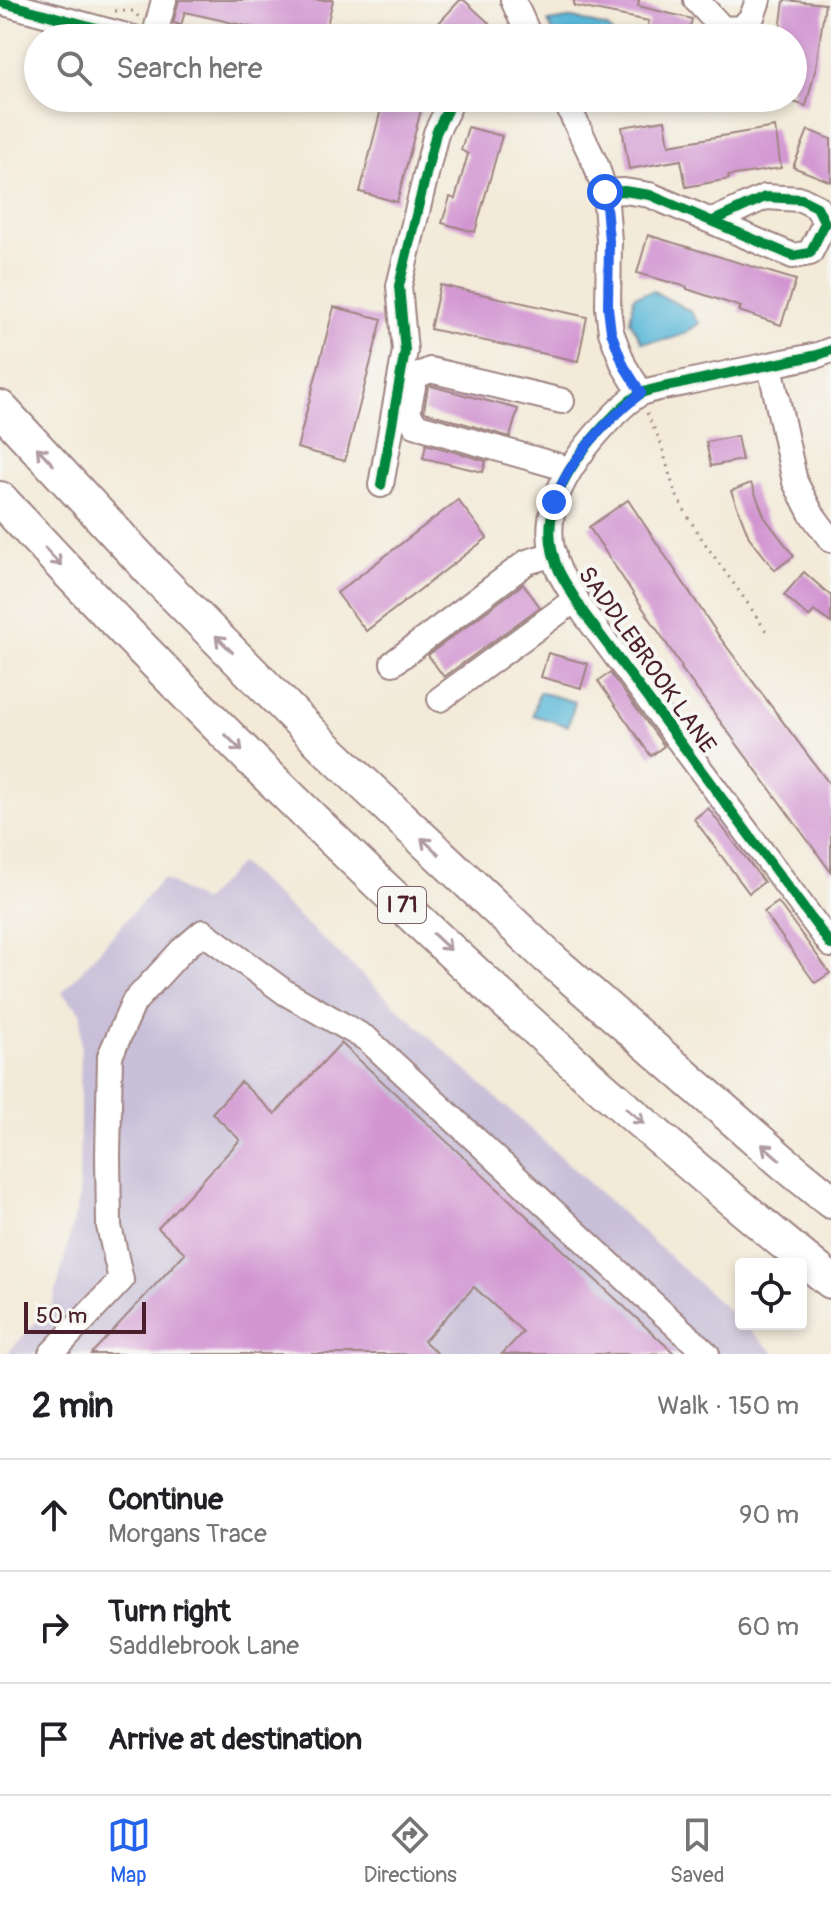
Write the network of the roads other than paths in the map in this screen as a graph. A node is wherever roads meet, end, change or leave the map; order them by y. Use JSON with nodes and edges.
{"nodes":[{"id":1,"x":513,"y":0,"type":"edge"},
{"id":2,"x":696,"y":0,"type":"edge"},
{"id":3,"x":758,"y":0,"type":"edge"},
{"id":4,"x":0,"y":2,"type":"edge"},
{"id":5,"x":82,"y":24,"type":"edge"},
{"id":6,"x":520,"y":24,"type":"edge"},
{"id":7,"x":718,"y":24,"type":"edge"},
{"id":8,"x":746,"y":24,"type":"edge"},
{"id":9,"x":446,"y":112,"type":"edge"},
{"id":10,"x":571,"y":112,"type":"edge"},
{"id":11,"x":605,"y":192,"type":"junction"},
{"id":12,"x":713,"y":221,"type":"dead end"},
{"id":13,"x":831,"y":350,"type":"edge"},
{"id":14,"x":770,"y":366,"type":"junction"},
{"id":15,"x":562,"y":401,"type":"dead end"},
{"id":16,"x":644,"y":403,"type":"junction"},
{"id":17,"x":0,"y":408,"type":"edge"},
{"id":18,"x":569,"y":469,"type":"junction"},
{"id":19,"x":381,"y":485,"type":"dead end"},
{"id":20,"x":0,"y":499,"type":"edge"},
{"id":21,"x":831,"y":540,"type":"edge"},
{"id":22,"x":554,"y":554,"type":"junction"},
{"id":23,"x":576,"y":599,"type":"junction"},
{"id":24,"x":393,"y":663,"type":"dead end"},
{"id":25,"x":440,"y":699,"type":"dead end"},
{"id":26,"x":831,"y":945,"type":"edge"},
{"id":27,"x":831,"y":1201,"type":"edge"},
{"id":28,"x":831,"y":1281,"type":"edge"},
{"id":29,"x":51,"y":1354,"type":"edge"},
{"id":30,"x":707,"y":1354,"type":"edge"}],
"edges":[{"from":1,"to":6,"type":"street"},
{"from":2,"to":7,"type":"street"},
{"from":3,"to":8,"type":"street"},
{"from":4,"to":5,"type":"street"},
{"from":9,"to":19,"type":"street"},
{"from":10,"to":11,"type":"street"},
{"from":11,"to":12,"type":"street"},
{"from":11,"to":16,"type":"street"},
{"from":13,"to":14,"type":"street","name":"SADDLEBROOK LANE"},
{"from":14,"to":16,"type":"street","name":"SADDLEBROOK LANE"},
{"from":14,"to":21,"type":"street"},
{"from":15,"to":18,"type":"street"},
{"from":16,"to":18,"type":"street","name":"SADDLEBROOK LANE"},
{"from":27,"to":17,"type":"highway","number":"I 71","one_way":true},
{"from":18,"to":22,"type":"street","name":"SADDLEBROOK LANE"},
{"from":20,"to":28,"type":"highway","number":"I 71","one_way":true},
{"from":22,"to":23,"type":"street","name":"SADDLEBROOK LANE"},
{"from":22,"to":24,"type":"street"},
{"from":23,"to":25,"type":"street"},
{"from":23,"to":26,"type":"street","name":"SADDLEBROOK LANE"},
{"from":29,"to":30,"type":"street"}]}
